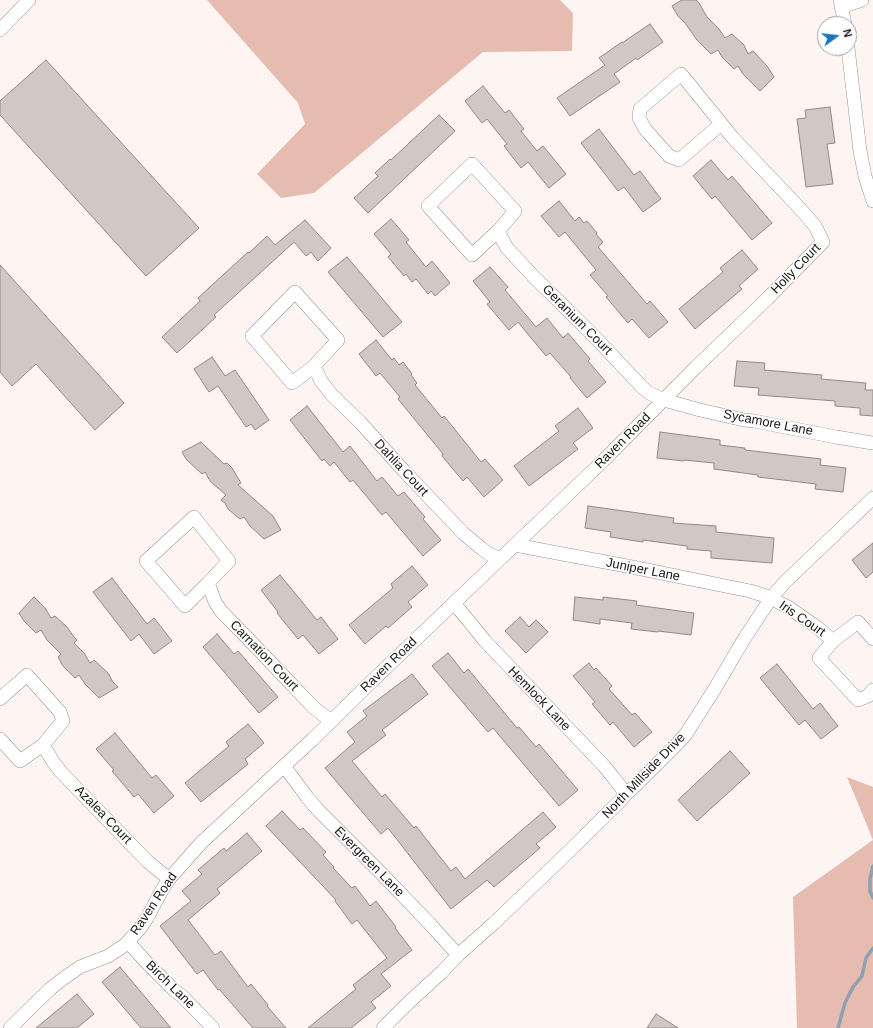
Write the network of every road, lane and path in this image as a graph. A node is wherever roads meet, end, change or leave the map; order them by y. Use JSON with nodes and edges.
{"nodes":[{"id":1,"x":30,"y":0,"type":"edge"},
{"id":2,"x":862,"y":0,"type":"edge"},
{"id":3,"x":841,"y":4,"type":"edge"},
{"id":4,"x":843,"y":16,"type":"edge"},
{"id":5,"x":0,"y":30,"type":"edge"},
{"id":6,"x":849,"y":56,"type":"edge"},
{"id":7,"x":721,"y":124,"type":"junction"},
{"id":8,"x":873,"y":200,"type":"edge"},
{"id":9,"x":499,"y":230,"type":"junction"},
{"id":10,"x":313,"y":367,"type":"junction"},
{"id":11,"x":664,"y":400,"type":"junction"},
{"id":12,"x":873,"y":443,"type":"edge"},
{"id":13,"x":873,"y":498,"type":"edge"},
{"id":14,"x":515,"y":545,"type":"junction"},
{"id":15,"x":500,"y":558,"type":"junction"},
{"id":16,"x":208,"y":583,"type":"junction"},
{"id":17,"x":771,"y":598,"type":"junction"},
{"id":18,"x":454,"y":603,"type":"junction"},
{"id":19,"x":873,"y":640,"type":"edge"},
{"id":20,"x":833,"y":641,"type":"junction"},
{"id":21,"x":873,"y":690,"type":"edge"},
{"id":22,"x":0,"y":699,"type":"edge"},
{"id":23,"x":331,"y":721,"type":"junction"},
{"id":24,"x":0,"y":739,"type":"edge"},
{"id":25,"x":43,"y":745,"type":"junction"},
{"id":26,"x":284,"y":766,"type":"junction"},
{"id":27,"x":626,"y":794,"type":"junction"},
{"id":28,"x":169,"y":879,"type":"junction"},
{"id":29,"x":128,"y":942,"type":"junction"},
{"id":30,"x":458,"y":955,"type":"junction"},
{"id":31,"x":10,"y":1028,"type":"edge"},
{"id":32,"x":213,"y":1028,"type":"edge"},
{"id":33,"x":383,"y":1028,"type":"edge"}],
"edges":[{"from":1,"to":5,"type":"street"},
{"from":2,"to":3,"type":"street"},
{"from":3,"to":4,"type":"street"},
{"from":6,"to":8,"type":"street"},
{"from":7,"to":7,"type":"street","name":"Holly Court"},
{"from":7,"to":11,"type":"street","name":"Holly Court"},
{"from":9,"to":9,"type":"street"},
{"from":9,"to":11,"type":"street","name":"Geranium Court"},
{"from":10,"to":10,"type":"street"},
{"from":10,"to":15,"type":"street","name":"Dahlia Court"},
{"from":11,"to":12,"type":"street","name":"Sycamore Lane"},
{"from":11,"to":14,"type":"street","name":"Raven Road"},
{"from":13,"to":17,"type":"street","name":"North Millside Drive"},
{"from":14,"to":15,"type":"street","name":"Raven Road"},
{"from":14,"to":17,"type":"street","name":"Juniper Lane"},
{"from":15,"to":18,"type":"street","name":"Raven Road"},
{"from":16,"to":16,"type":"street"},
{"from":16,"to":23,"type":"street","name":"Carnation Court"},
{"from":17,"to":20,"type":"street","name":"Iris Court"},
{"from":17,"to":27,"type":"street","name":"North Millside Drive"},
{"from":18,"to":23,"type":"street","name":"Raven Road"},
{"from":18,"to":27,"type":"street","name":"Hemlock Lane"},
{"from":19,"to":20,"type":"street"},
{"from":20,"to":21,"type":"street"},
{"from":22,"to":25,"type":"street"},
{"from":23,"to":26,"type":"street","name":"Raven Road"},
{"from":24,"to":25,"type":"street"},
{"from":25,"to":28,"type":"street","name":"Azalea Court"},
{"from":26,"to":28,"type":"street","name":"Raven Road"},
{"from":26,"to":30,"type":"street","name":"Evergreen Lane"},
{"from":27,"to":30,"type":"street","name":"North Millside Drive"},
{"from":28,"to":29,"type":"street","name":"Raven Road"},
{"from":29,"to":31,"type":"street","name":"Raven Road"},
{"from":29,"to":32,"type":"street","name":"Birch Lane"},
{"from":30,"to":33,"type":"street","name":"North Millside Drive"}]}
